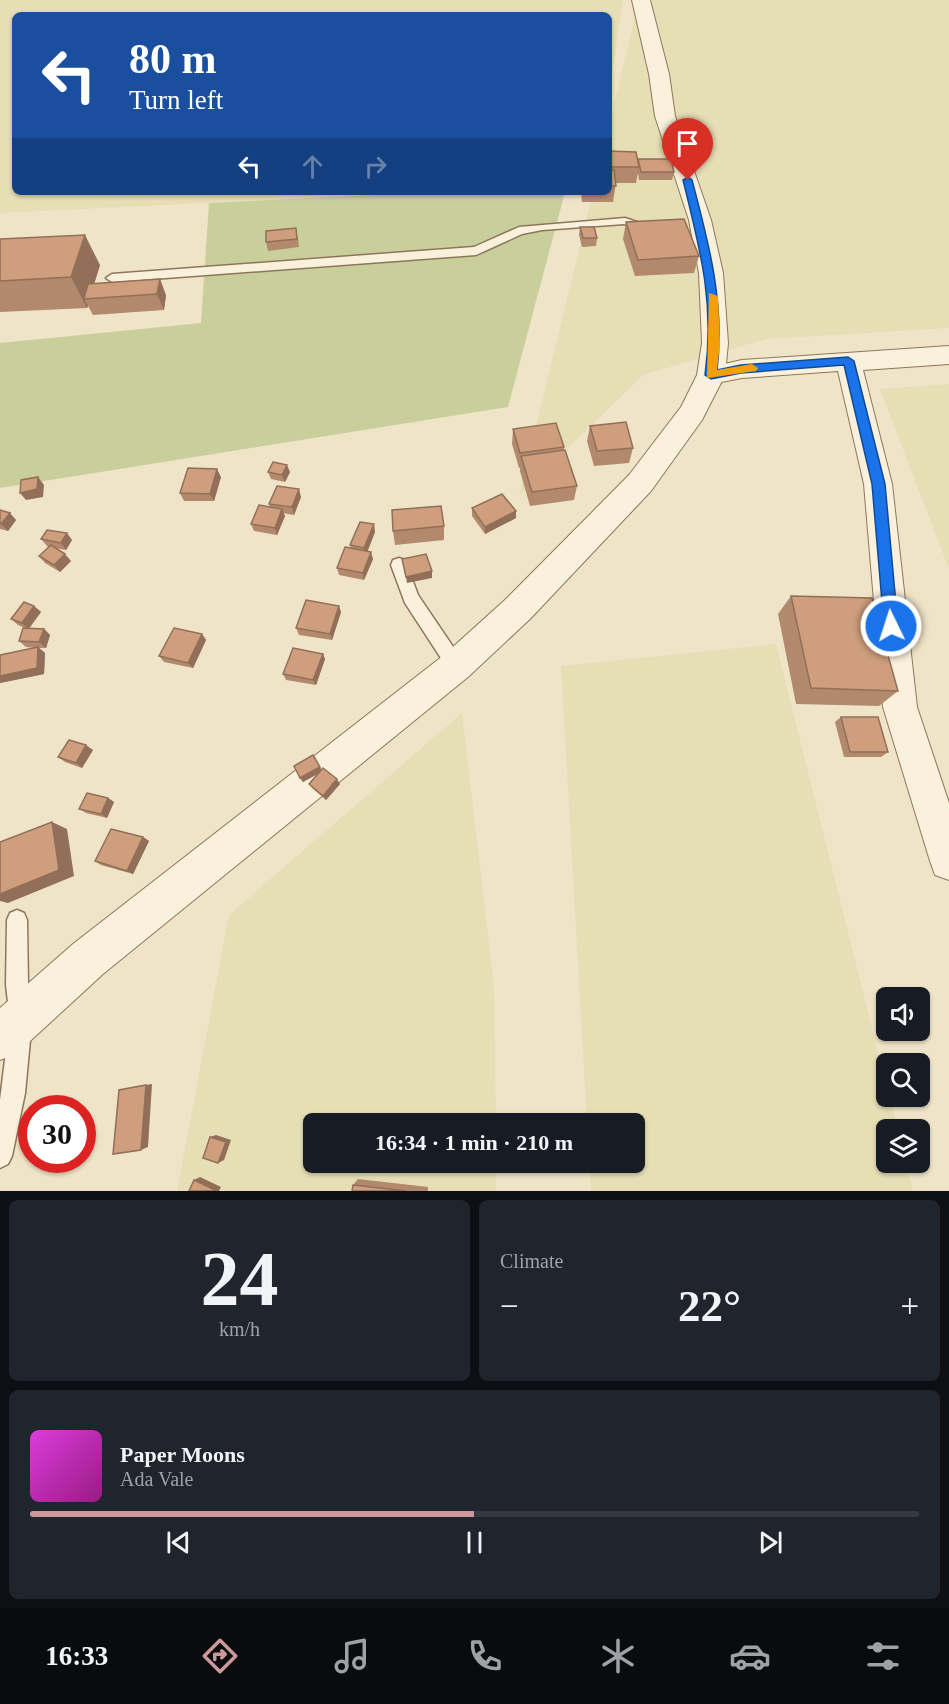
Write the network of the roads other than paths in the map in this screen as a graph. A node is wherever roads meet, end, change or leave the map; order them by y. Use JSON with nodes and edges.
{"nodes":[{"id":1,"x":641,"y":0,"type":"edge"},
{"id":2,"x":668,"y":234,"type":"edge"},
{"id":3,"x":112,"y":278,"type":"dead end"},
{"id":4,"x":949,"y":355,"type":"edge"},
{"id":5,"x":848,"y":361,"type":"junction"},
{"id":6,"x":711,"y":375,"type":"junction"},
{"id":7,"x":399,"y":565,"type":"dead end"},
{"id":8,"x":456,"y":666,"type":"junction"},
{"id":9,"x":949,"y":861,"type":"edge"},
{"id":10,"x":17,"y":920,"type":"dead end"},
{"id":11,"x":10,"y":1029,"type":"edge"},
{"id":12,"x":0,"y":1156,"type":"edge"}],
"edges":[{"from":1,"to":6,"type":"street"},
{"from":2,"to":3,"type":"lane"},
{"from":4,"to":5,"type":"street"},
{"from":5,"to":6,"type":"street"},
{"from":5,"to":9,"type":"street"},
{"from":6,"to":8,"type":"street"},
{"from":7,"to":8,"type":"lane"},
{"from":8,"to":11,"type":"street"},
{"from":10,"to":11,"type":"lane"},
{"from":11,"to":12,"type":"lane"}]}
